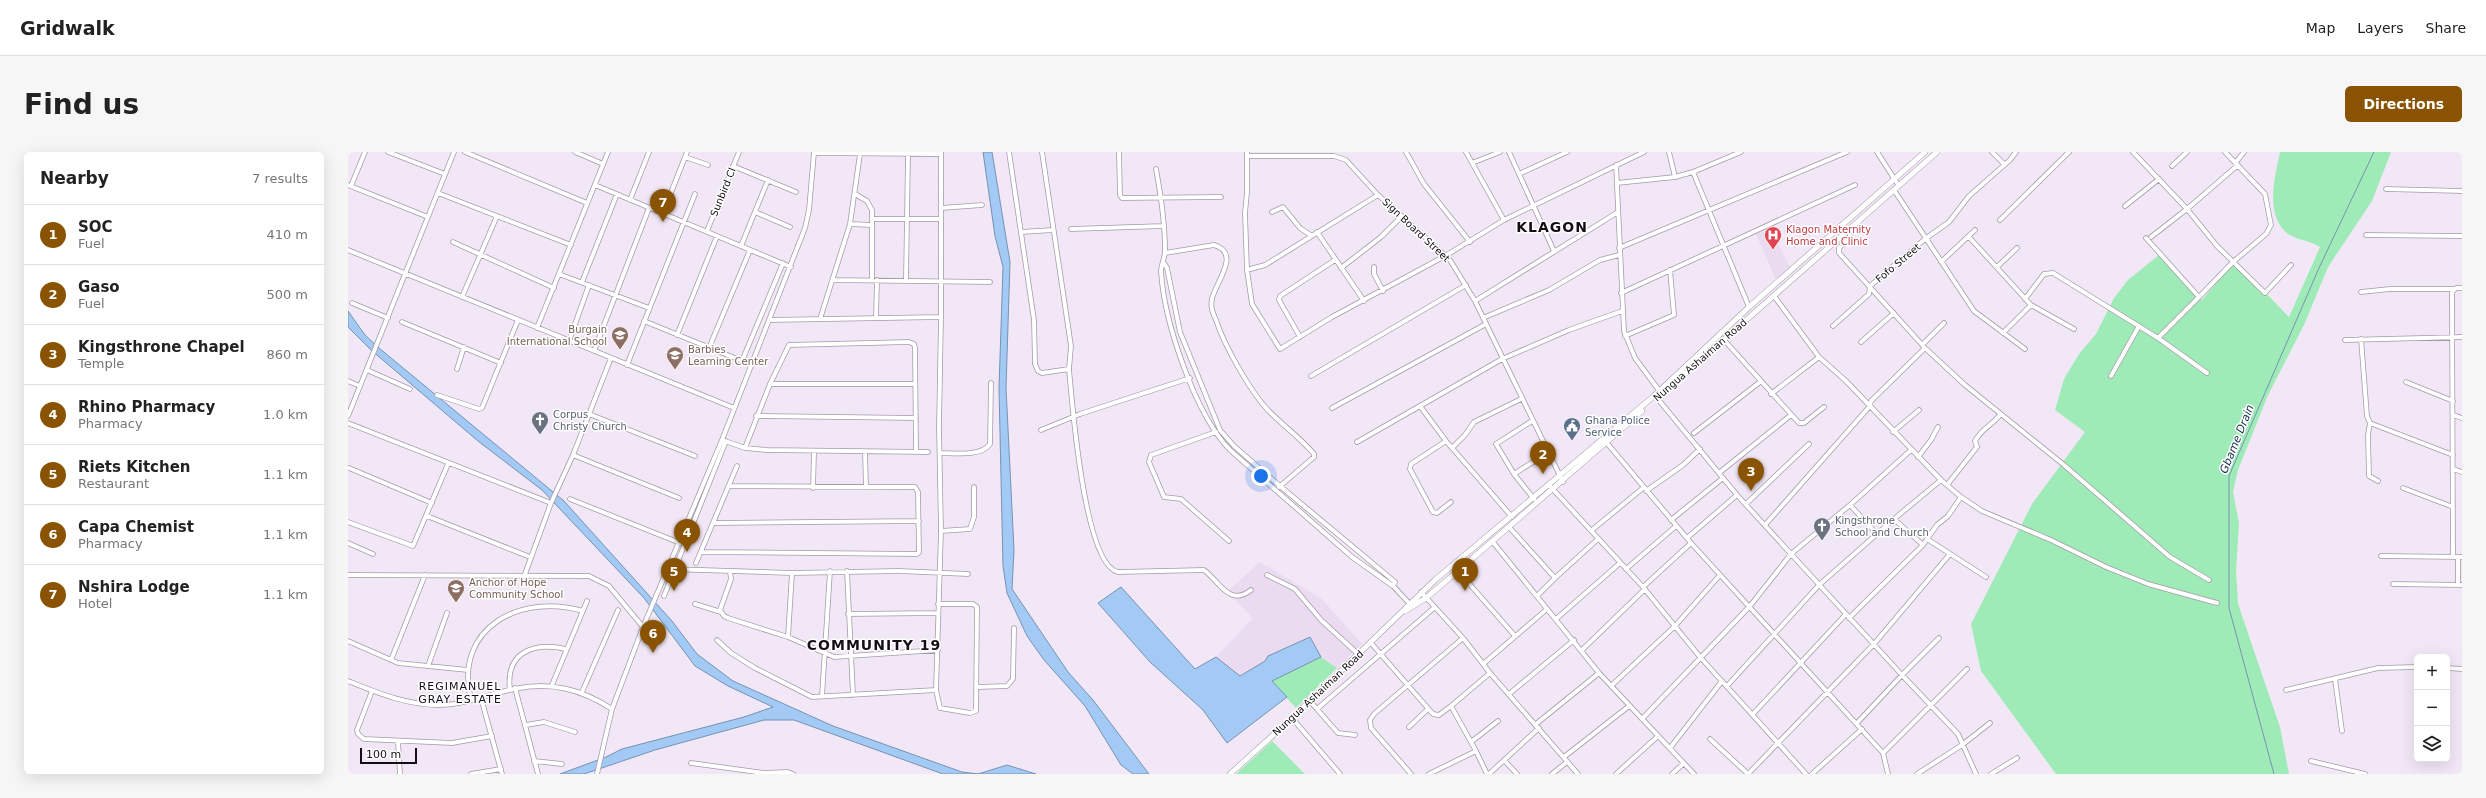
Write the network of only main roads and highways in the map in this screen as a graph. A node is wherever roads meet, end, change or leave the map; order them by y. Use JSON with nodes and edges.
{"nodes":[{"id":1,"x":1925,"y":152,"type":"edge"},
{"id":2,"x":1937,"y":152,"type":"edge"},
{"id":3,"x":1661,"y":393,"type":"junction"},
{"id":4,"x":1405,"y":611,"type":"junction"},
{"id":5,"x":1230,"y":774,"type":"edge"}],
"edges":[{"from":1,"to":3,"type":"main road","name":"Nungua Ashaiman Road"},
{"from":2,"to":3,"type":"main road","name":"Nungua Ashaiman Road"},
{"from":3,"to":4,"type":"main road","name":"Nungua Ashaiman Road"},
{"from":3,"to":4,"type":"main road","name":"Nungua Ashaiman Road"},
{"from":4,"to":5,"type":"main road","name":"Nungua Ashaiman Road"}]}
